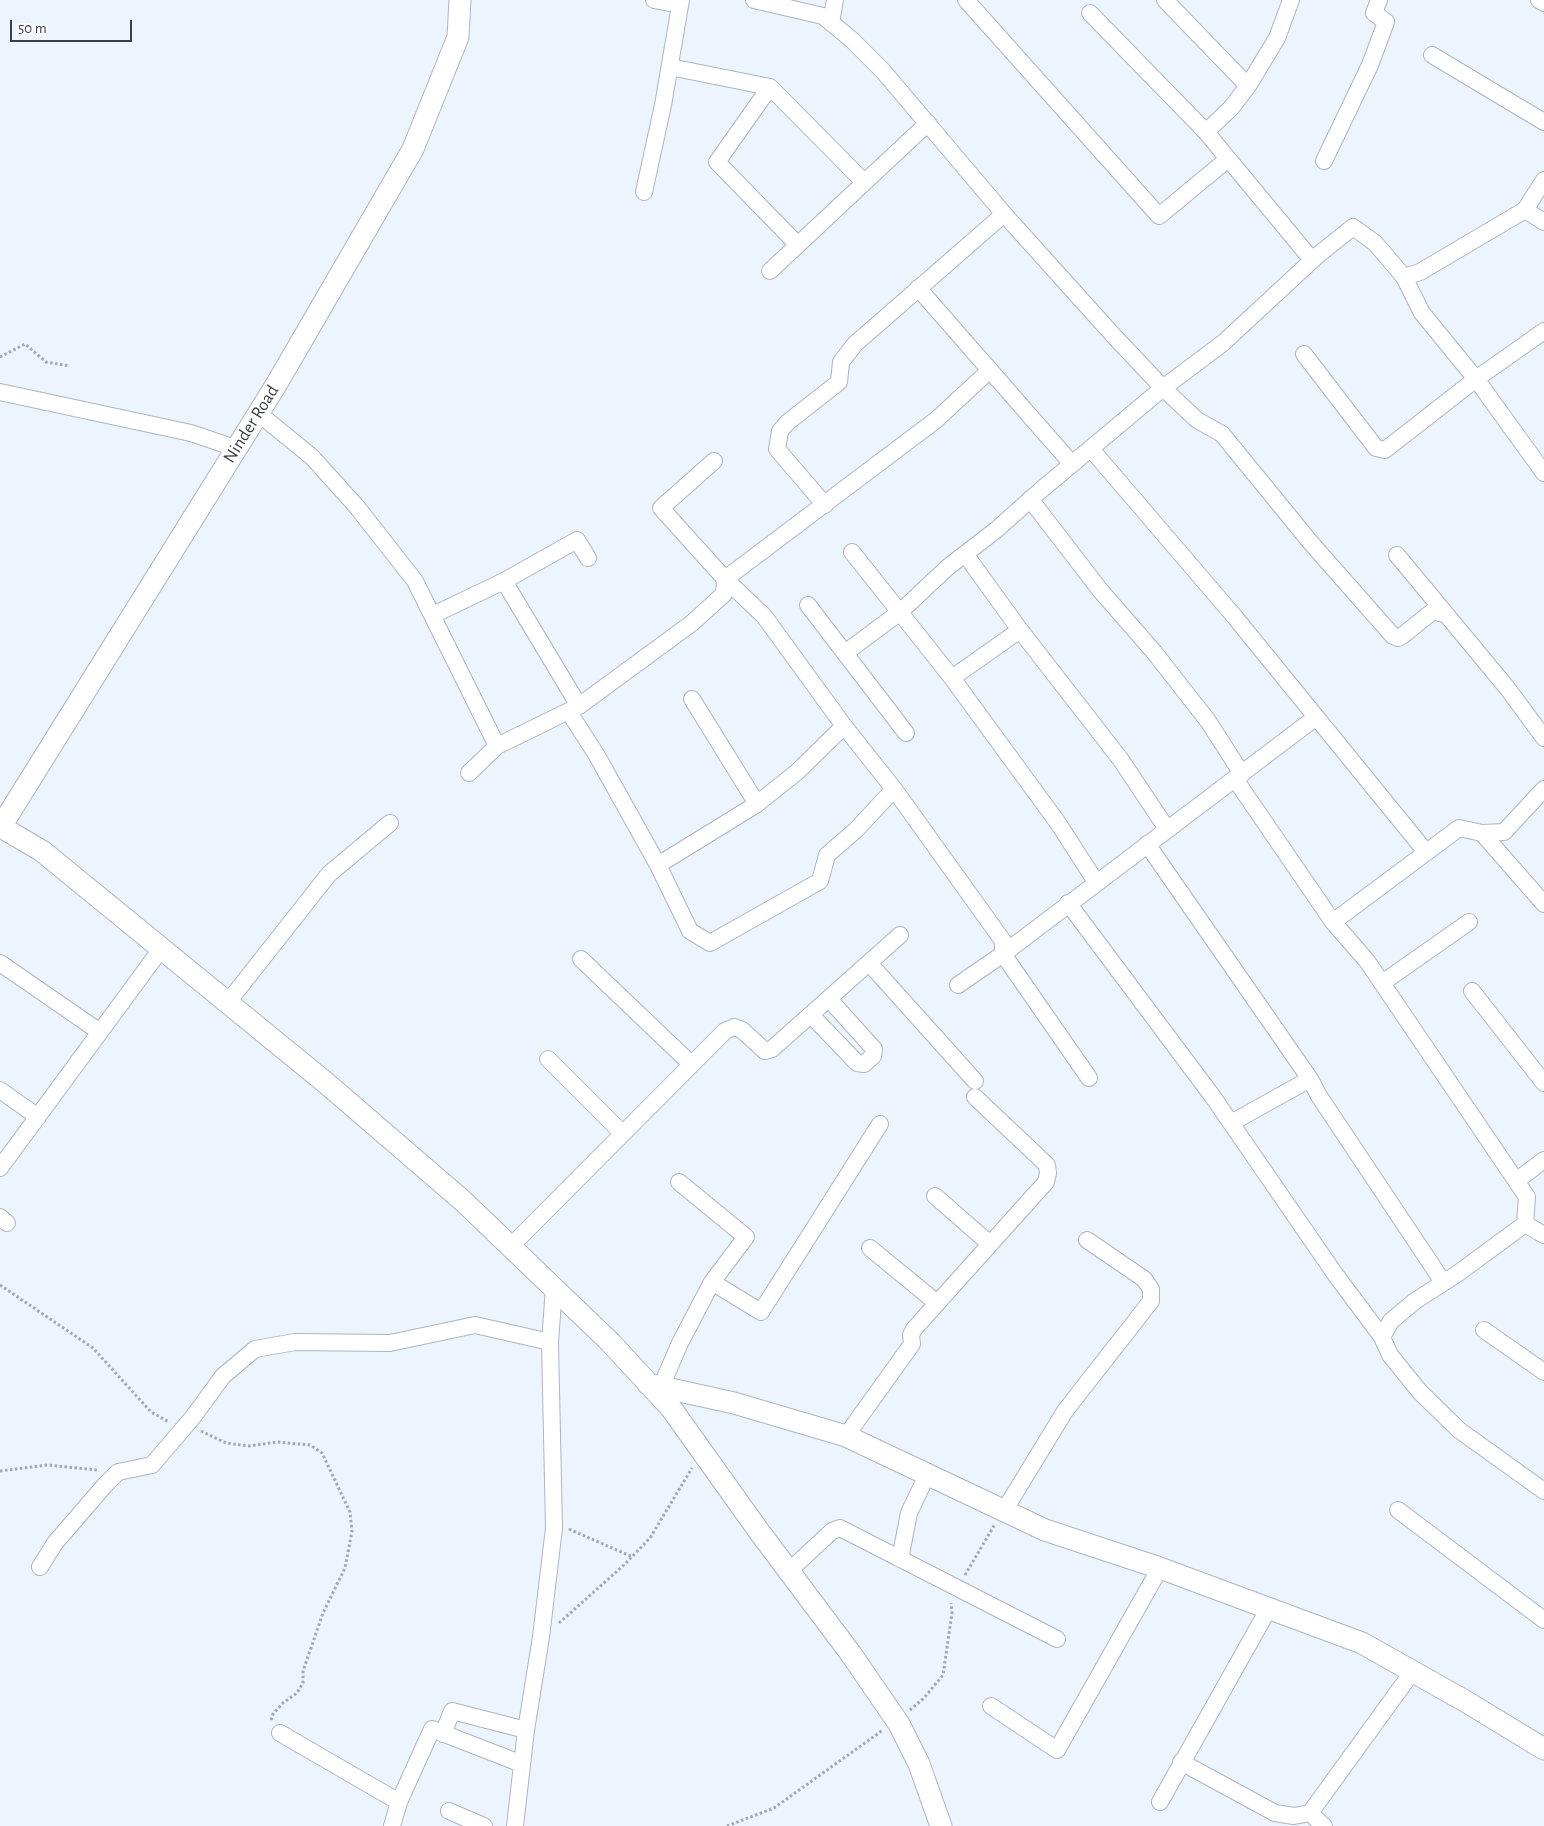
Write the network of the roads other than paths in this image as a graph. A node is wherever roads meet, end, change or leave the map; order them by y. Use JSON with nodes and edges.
{"nodes":[{"id":1,"x":460,"y":0,"type":"edge"},
{"id":2,"x":654,"y":0,"type":"edge"},
{"id":3,"x":681,"y":0,"type":"edge"},
{"id":4,"x":754,"y":0,"type":"edge"},
{"id":5,"x":835,"y":0,"type":"edge"},
{"id":6,"x":966,"y":0,"type":"edge"},
{"id":7,"x":1165,"y":0,"type":"edge"},
{"id":8,"x":1291,"y":0,"type":"edge"},
{"id":9,"x":1379,"y":0,"type":"edge"},
{"id":10,"x":1538,"y":0,"type":"edge"},
{"id":11,"x":1544,"y":4,"type":"edge"},
{"id":12,"x":1090,"y":13,"type":"dead end"},
{"id":13,"x":831,"y":23,"type":"junction"},
{"id":14,"x":1432,"y":55,"type":"dead end"},
{"id":15,"x":670,"y":67,"type":"junction"},
{"id":16,"x":1248,"y":86,"type":"junction"},
{"id":17,"x":770,"y":87,"type":"junction"},
{"id":18,"x":1544,"y":122,"type":"edge"},
{"id":19,"x":928,"y":123,"type":"junction"},
{"id":20,"x":1206,"y":132,"type":"junction"},
{"id":21,"x":1228,"y":159,"type":"junction"},
{"id":22,"x":1324,"y":161,"type":"dead end"},
{"id":23,"x":1544,"y":180,"type":"edge"},
{"id":24,"x":864,"y":182,"type":"junction"},
{"id":25,"x":644,"y":192,"type":"dead end"},
{"id":26,"x":1526,"y":210,"type":"junction"},
{"id":27,"x":1004,"y":214,"type":"junction"},
{"id":28,"x":1544,"y":222,"type":"edge"},
{"id":29,"x":797,"y":244,"type":"junction"},
{"id":30,"x":1312,"y":260,"type":"junction"},
{"id":31,"x":770,"y":272,"type":"dead end"},
{"id":32,"x":1404,"y":276,"type":"junction"},
{"id":33,"x":918,"y":288,"type":"junction"},
{"id":34,"x":1544,"y":331,"type":"edge"},
{"id":35,"x":1304,"y":354,"type":"dead end"},
{"id":36,"x":990,"y":370,"type":"junction"},
{"id":37,"x":1476,"y":379,"type":"junction"},
{"id":38,"x":1163,"y":388,"type":"junction"},
{"id":39,"x":0,"y":392,"type":"edge"},
{"id":40,"x":258,"y":413,"type":"junction"},
{"id":41,"x":235,"y":448,"type":"junction"},
{"id":42,"x":1091,"y":448,"type":"junction"},
{"id":43,"x":714,"y":462,"type":"dead end"},
{"id":44,"x":1072,"y":464,"type":"junction"},
{"id":45,"x":1544,"y":473,"type":"edge"},
{"id":46,"x":1030,"y":499,"type":"junction"},
{"id":47,"x":825,"y":505,"type":"junction"},
{"id":48,"x":852,"y":552,"type":"dead end"},
{"id":49,"x":965,"y":554,"type":"junction"},
{"id":50,"x":1397,"y":556,"type":"dead end"},
{"id":51,"x":588,"y":558,"type":"dead end"},
{"id":52,"x":725,"y":579,"type":"junction"},
{"id":53,"x":504,"y":581,"type":"junction"},
{"id":54,"x":808,"y":604,"type":"dead end"},
{"id":55,"x":900,"y":612,"type":"junction"},
{"id":56,"x":1444,"y":614,"type":"junction"},
{"id":57,"x":432,"y":615,"type":"junction"},
{"id":58,"x":1020,"y":630,"type":"junction"},
{"id":59,"x":845,"y":653,"type":"junction"},
{"id":60,"x":952,"y":678,"type":"junction"},
{"id":61,"x":692,"y":699,"type":"dead end"},
{"id":62,"x":574,"y":709,"type":"junction"},
{"id":63,"x":1315,"y":718,"type":"junction"},
{"id":64,"x":844,"y":726,"type":"junction"},
{"id":65,"x":906,"y":733,"type":"dead end"},
{"id":66,"x":1544,"y":738,"type":"edge"},
{"id":67,"x":497,"y":746,"type":"junction"},
{"id":68,"x":469,"y":773,"type":"dead end"},
{"id":69,"x":1239,"y":776,"type":"junction"},
{"id":70,"x":894,"y":789,"type":"junction"},
{"id":71,"x":1544,"y":789,"type":"edge"},
{"id":72,"x":757,"y":804,"type":"junction"},
{"id":73,"x":390,"y":823,"type":"dead end"},
{"id":74,"x":0,"y":828,"type":"edge"},
{"id":75,"x":1166,"y":829,"type":"junction"},
{"id":76,"x":1482,"y":834,"type":"junction"},
{"id":77,"x":1147,"y":844,"type":"junction"},
{"id":78,"x":1426,"y":852,"type":"junction"},
{"id":79,"x":658,"y":866,"type":"junction"},
{"id":80,"x":1096,"y":882,"type":"junction"},
{"id":81,"x":1068,"y":903,"type":"junction"},
{"id":82,"x":1544,"y":904,"type":"edge"},
{"id":83,"x":1333,"y":922,"type":"junction"},
{"id":84,"x":1469,"y":922,"type":"dead end"},
{"id":85,"x":900,"y":935,"type":"dead end"},
{"id":86,"x":161,"y":949,"type":"junction"},
{"id":87,"x":1003,"y":954,"type":"junction"},
{"id":88,"x":580,"y":959,"type":"dead end"},
{"id":89,"x":869,"y":962,"type":"junction"},
{"id":90,"x":0,"y":963,"type":"edge"},
{"id":91,"x":1382,"y":983,"type":"junction"},
{"id":92,"x":958,"y":985,"type":"dead end"},
{"id":93,"x":1472,"y":991,"type":"dead end"},
{"id":94,"x":829,"y":999,"type":"junction"},
{"id":95,"x":228,"y":1002,"type":"junction"},
{"id":96,"x":811,"y":1015,"type":"junction"},
{"id":97,"x":100,"y":1032,"type":"junction"},
{"id":98,"x":548,"y":1059,"type":"dead end"},
{"id":99,"x":691,"y":1064,"type":"junction"},
{"id":100,"x":1089,"y":1078,"type":"dead end"},
{"id":101,"x":1310,"y":1079,"type":"junction"},
{"id":102,"x":1544,"y":1083,"type":"edge"},
{"id":103,"x":0,"y":1090,"type":"edge"},
{"id":104,"x":38,"y":1117,"type":"junction"},
{"id":105,"x":1231,"y":1123,"type":"junction"},
{"id":106,"x":880,"y":1124,"type":"dead end"},
{"id":107,"x":622,"y":1134,"type":"junction"},
{"id":108,"x":1544,"y":1160,"type":"edge"},
{"id":109,"x":0,"y":1168,"type":"edge"},
{"id":110,"x":1516,"y":1181,"type":"junction"},
{"id":111,"x":679,"y":1182,"type":"dead end"},
{"id":112,"x":935,"y":1196,"type":"dead end"},
{"id":113,"x":1525,"y":1224,"type":"junction"},
{"id":114,"x":1544,"y":1235,"type":"edge"},
{"id":115,"x":1087,"y":1240,"type":"dead end"},
{"id":116,"x":990,"y":1244,"type":"junction"},
{"id":117,"x":511,"y":1246,"type":"junction"},
{"id":118,"x":870,"y":1248,"type":"dead end"},
{"id":119,"x":712,"y":1282,"type":"junction"},
{"id":120,"x":1443,"y":1282,"type":"junction"},
{"id":121,"x":554,"y":1288,"type":"junction"},
{"id":122,"x":937,"y":1304,"type":"junction"},
{"id":123,"x":1484,"y":1330,"type":"dead end"},
{"id":124,"x":1382,"y":1337,"type":"junction"},
{"id":125,"x":550,"y":1342,"type":"junction"},
{"id":126,"x":1544,"y":1372,"type":"edge"},
{"id":127,"x":655,"y":1386,"type":"junction"},
{"id":128,"x":846,"y":1436,"type":"junction"},
{"id":129,"x":927,"y":1474,"type":"junction"},
{"id":130,"x":1544,"y":1491,"type":"edge"},
{"id":131,"x":1398,"y":1510,"type":"dead end"},
{"id":132,"x":1004,"y":1511,"type":"junction"},
{"id":133,"x":900,"y":1559,"type":"junction"},
{"id":134,"x":40,"y":1567,"type":"dead end"},
{"id":135,"x":1160,"y":1568,"type":"junction"},
{"id":136,"x":789,"y":1571,"type":"junction"},
{"id":137,"x":1269,"y":1608,"type":"junction"},
{"id":138,"x":1544,"y":1620,"type":"edge"},
{"id":139,"x":1057,"y":1639,"type":"dead end"},
{"id":140,"x":1413,"y":1671,"type":"junction"},
{"id":141,"x":991,"y":1706,"type":"dead end"},
{"id":142,"x":275,"y":1730,"type":"road end"},
{"id":143,"x":526,"y":1730,"type":"junction"},
{"id":144,"x":443,"y":1734,"type":"junction"},
{"id":145,"x":1543,"y":1747,"type":"edge"},
{"id":146,"x":1181,"y":1762,"type":"junction"},
{"id":147,"x":522,"y":1764,"type":"junction"},
{"id":148,"x":399,"y":1802,"type":"junction"},
{"id":149,"x":1160,"y":1802,"type":"dead end"},
{"id":150,"x":449,"y":1811,"type":"dead end"},
{"id":151,"x":1310,"y":1813,"type":"junction"},
{"id":152,"x":392,"y":1826,"type":"edge"},
{"id":153,"x":484,"y":1826,"type":"edge"},
{"id":154,"x":515,"y":1826,"type":"edge"},
{"id":155,"x":941,"y":1826,"type":"edge"},
{"id":156,"x":1324,"y":1826,"type":"edge"}],
"edges":[{"from":1,"to":40,"type":"street","name":"Ninder Road"},
{"from":2,"to":3,"type":"street"},
{"from":3,"to":15,"type":"street"},
{"from":4,"to":13,"type":"street"},
{"from":5,"to":13,"type":"street"},
{"from":6,"to":21,"type":"street"},
{"from":7,"to":16,"type":"street"},
{"from":8,"to":16,"type":"street"},
{"from":9,"to":22,"type":"street"},
{"from":10,"to":11,"type":"street"},
{"from":12,"to":20,"type":"street"},
{"from":13,"to":19,"type":"street"},
{"from":14,"to":18,"type":"street"},
{"from":15,"to":17,"type":"street"},
{"from":15,"to":25,"type":"street"},
{"from":16,"to":20,"type":"street"},
{"from":17,"to":24,"type":"street"},
{"from":17,"to":29,"type":"street"},
{"from":19,"to":24,"type":"street"},
{"from":19,"to":27,"type":"street"},
{"from":20,"to":21,"type":"street"},
{"from":21,"to":30,"type":"street"},
{"from":23,"to":26,"type":"street"},
{"from":24,"to":29,"type":"street"},
{"from":26,"to":28,"type":"street"},
{"from":26,"to":32,"type":"street"},
{"from":27,"to":33,"type":"street"},
{"from":27,"to":38,"type":"street"},
{"from":29,"to":31,"type":"street"},
{"from":30,"to":32,"type":"street"},
{"from":30,"to":38,"type":"street"},
{"from":32,"to":37,"type":"street"},
{"from":33,"to":36,"type":"street"},
{"from":33,"to":47,"type":"street"},
{"from":34,"to":37,"type":"street"},
{"from":35,"to":37,"type":"street"},
{"from":36,"to":44,"type":"street"},
{"from":36,"to":47,"type":"street"},
{"from":37,"to":45,"type":"street"},
{"from":38,"to":42,"type":"street"},
{"from":38,"to":56,"type":"street"},
{"from":39,"to":41,"type":"street"},
{"from":40,"to":41,"type":"street","name":"Ninder Road"},
{"from":40,"to":57,"type":"street"},
{"from":41,"to":74,"type":"street","name":"Ninder Road"},
{"from":42,"to":44,"type":"street"},
{"from":42,"to":63,"type":"street"},
{"from":43,"to":52,"type":"street"},
{"from":44,"to":46,"type":"street"},
{"from":46,"to":49,"type":"street"},
{"from":46,"to":69,"type":"street"},
{"from":47,"to":52,"type":"street"},
{"from":48,"to":55,"type":"street"},
{"from":49,"to":55,"type":"street"},
{"from":49,"to":58,"type":"street"},
{"from":50,"to":56,"type":"street"},
{"from":51,"to":53,"type":"street"},
{"from":52,"to":62,"type":"street"},
{"from":52,"to":64,"type":"street"},
{"from":53,"to":57,"type":"street"},
{"from":53,"to":62,"type":"street"},
{"from":54,"to":59,"type":"street"},
{"from":55,"to":59,"type":"street"},
{"from":55,"to":60,"type":"street"},
{"from":56,"to":66,"type":"street"},
{"from":57,"to":67,"type":"street"},
{"from":58,"to":60,"type":"street"},
{"from":58,"to":75,"type":"street"},
{"from":59,"to":65,"type":"street"},
{"from":60,"to":80,"type":"street"},
{"from":61,"to":72,"type":"street"},
{"from":62,"to":67,"type":"street"},
{"from":62,"to":79,"type":"street"},
{"from":63,"to":69,"type":"street"},
{"from":63,"to":78,"type":"street"},
{"from":64,"to":70,"type":"street"},
{"from":64,"to":72,"type":"street"},
{"from":67,"to":68,"type":"street"},
{"from":69,"to":75,"type":"street"},
{"from":69,"to":83,"type":"street"},
{"from":70,"to":79,"type":"street"},
{"from":70,"to":87,"type":"street"},
{"from":71,"to":76,"type":"street"},
{"from":72,"to":79,"type":"street"},
{"from":73,"to":95,"type":"street"},
{"from":74,"to":86,"type":"street"},
{"from":75,"to":77,"type":"street"},
{"from":76,"to":78,"type":"street"},
{"from":76,"to":82,"type":"street"},
{"from":77,"to":80,"type":"street"},
{"from":77,"to":101,"type":"street"},
{"from":78,"to":83,"type":"street"},
{"from":80,"to":81,"type":"street"},
{"from":81,"to":87,"type":"street"},
{"from":81,"to":105,"type":"street"},
{"from":83,"to":91,"type":"street"},
{"from":84,"to":91,"type":"street"},
{"from":85,"to":89,"type":"street"},
{"from":86,"to":95,"type":"street"},
{"from":86,"to":97,"type":"street"},
{"from":87,"to":92,"type":"street"},
{"from":87,"to":100,"type":"street"},
{"from":88,"to":99,"type":"street"},
{"from":89,"to":94,"type":"street"},
{"from":89,"to":116,"type":"street"},
{"from":90,"to":97,"type":"street"},
{"from":91,"to":110,"type":"street"},
{"from":93,"to":102,"type":"street"},
{"from":94,"to":96,"type":"street"},
{"from":94,"to":96,"type":"street"},
{"from":95,"to":117,"type":"street"},
{"from":96,"to":99,"type":"street"},
{"from":97,"to":104,"type":"street"},
{"from":98,"to":107,"type":"street"},
{"from":99,"to":107,"type":"street"},
{"from":101,"to":105,"type":"street"},
{"from":101,"to":120,"type":"street"},
{"from":103,"to":104,"type":"street"},
{"from":104,"to":109,"type":"street"},
{"from":105,"to":124,"type":"street"},
{"from":106,"to":119,"type":"street"},
{"from":107,"to":117,"type":"street"},
{"from":108,"to":110,"type":"street"},
{"from":110,"to":113,"type":"street"},
{"from":111,"to":119,"type":"street"},
{"from":112,"to":116,"type":"street"},
{"from":113,"to":114,"type":"street"},
{"from":113,"to":120,"type":"street"},
{"from":115,"to":132,"type":"street"},
{"from":116,"to":122,"type":"street"},
{"from":117,"to":121,"type":"street"},
{"from":118,"to":122,"type":"street"},
{"from":119,"to":127,"type":"street"},
{"from":120,"to":124,"type":"street"},
{"from":121,"to":125,"type":"street"},
{"from":121,"to":127,"type":"street"},
{"from":122,"to":128,"type":"street"},
{"from":123,"to":126,"type":"street"},
{"from":124,"to":130,"type":"street"},
{"from":125,"to":134,"type":"street"},
{"from":125,"to":143,"type":"street"},
{"from":127,"to":128,"type":"street"},
{"from":127,"to":136,"type":"street"},
{"from":128,"to":129,"type":"street"},
{"from":129,"to":132,"type":"street"},
{"from":129,"to":133,"type":"street"},
{"from":131,"to":138,"type":"street"},
{"from":132,"to":135,"type":"street"},
{"from":133,"to":136,"type":"street"},
{"from":133,"to":139,"type":"street"},
{"from":135,"to":137,"type":"street"},
{"from":135,"to":141,"type":"street"},
{"from":136,"to":155,"type":"street"},
{"from":137,"to":140,"type":"street"},
{"from":137,"to":146,"type":"street"},
{"from":140,"to":145,"type":"street"},
{"from":140,"to":151,"type":"street"},
{"from":142,"to":148,"type":"street"},
{"from":143,"to":144,"type":"street"},
{"from":143,"to":147,"type":"street"},
{"from":144,"to":147,"type":"street"},
{"from":144,"to":148,"type":"street"},
{"from":146,"to":149,"type":"street"},
{"from":146,"to":151,"type":"street"},
{"from":147,"to":154,"type":"street"},
{"from":148,"to":152,"type":"street"},
{"from":150,"to":153,"type":"street"},
{"from":151,"to":156,"type":"street"}]}
